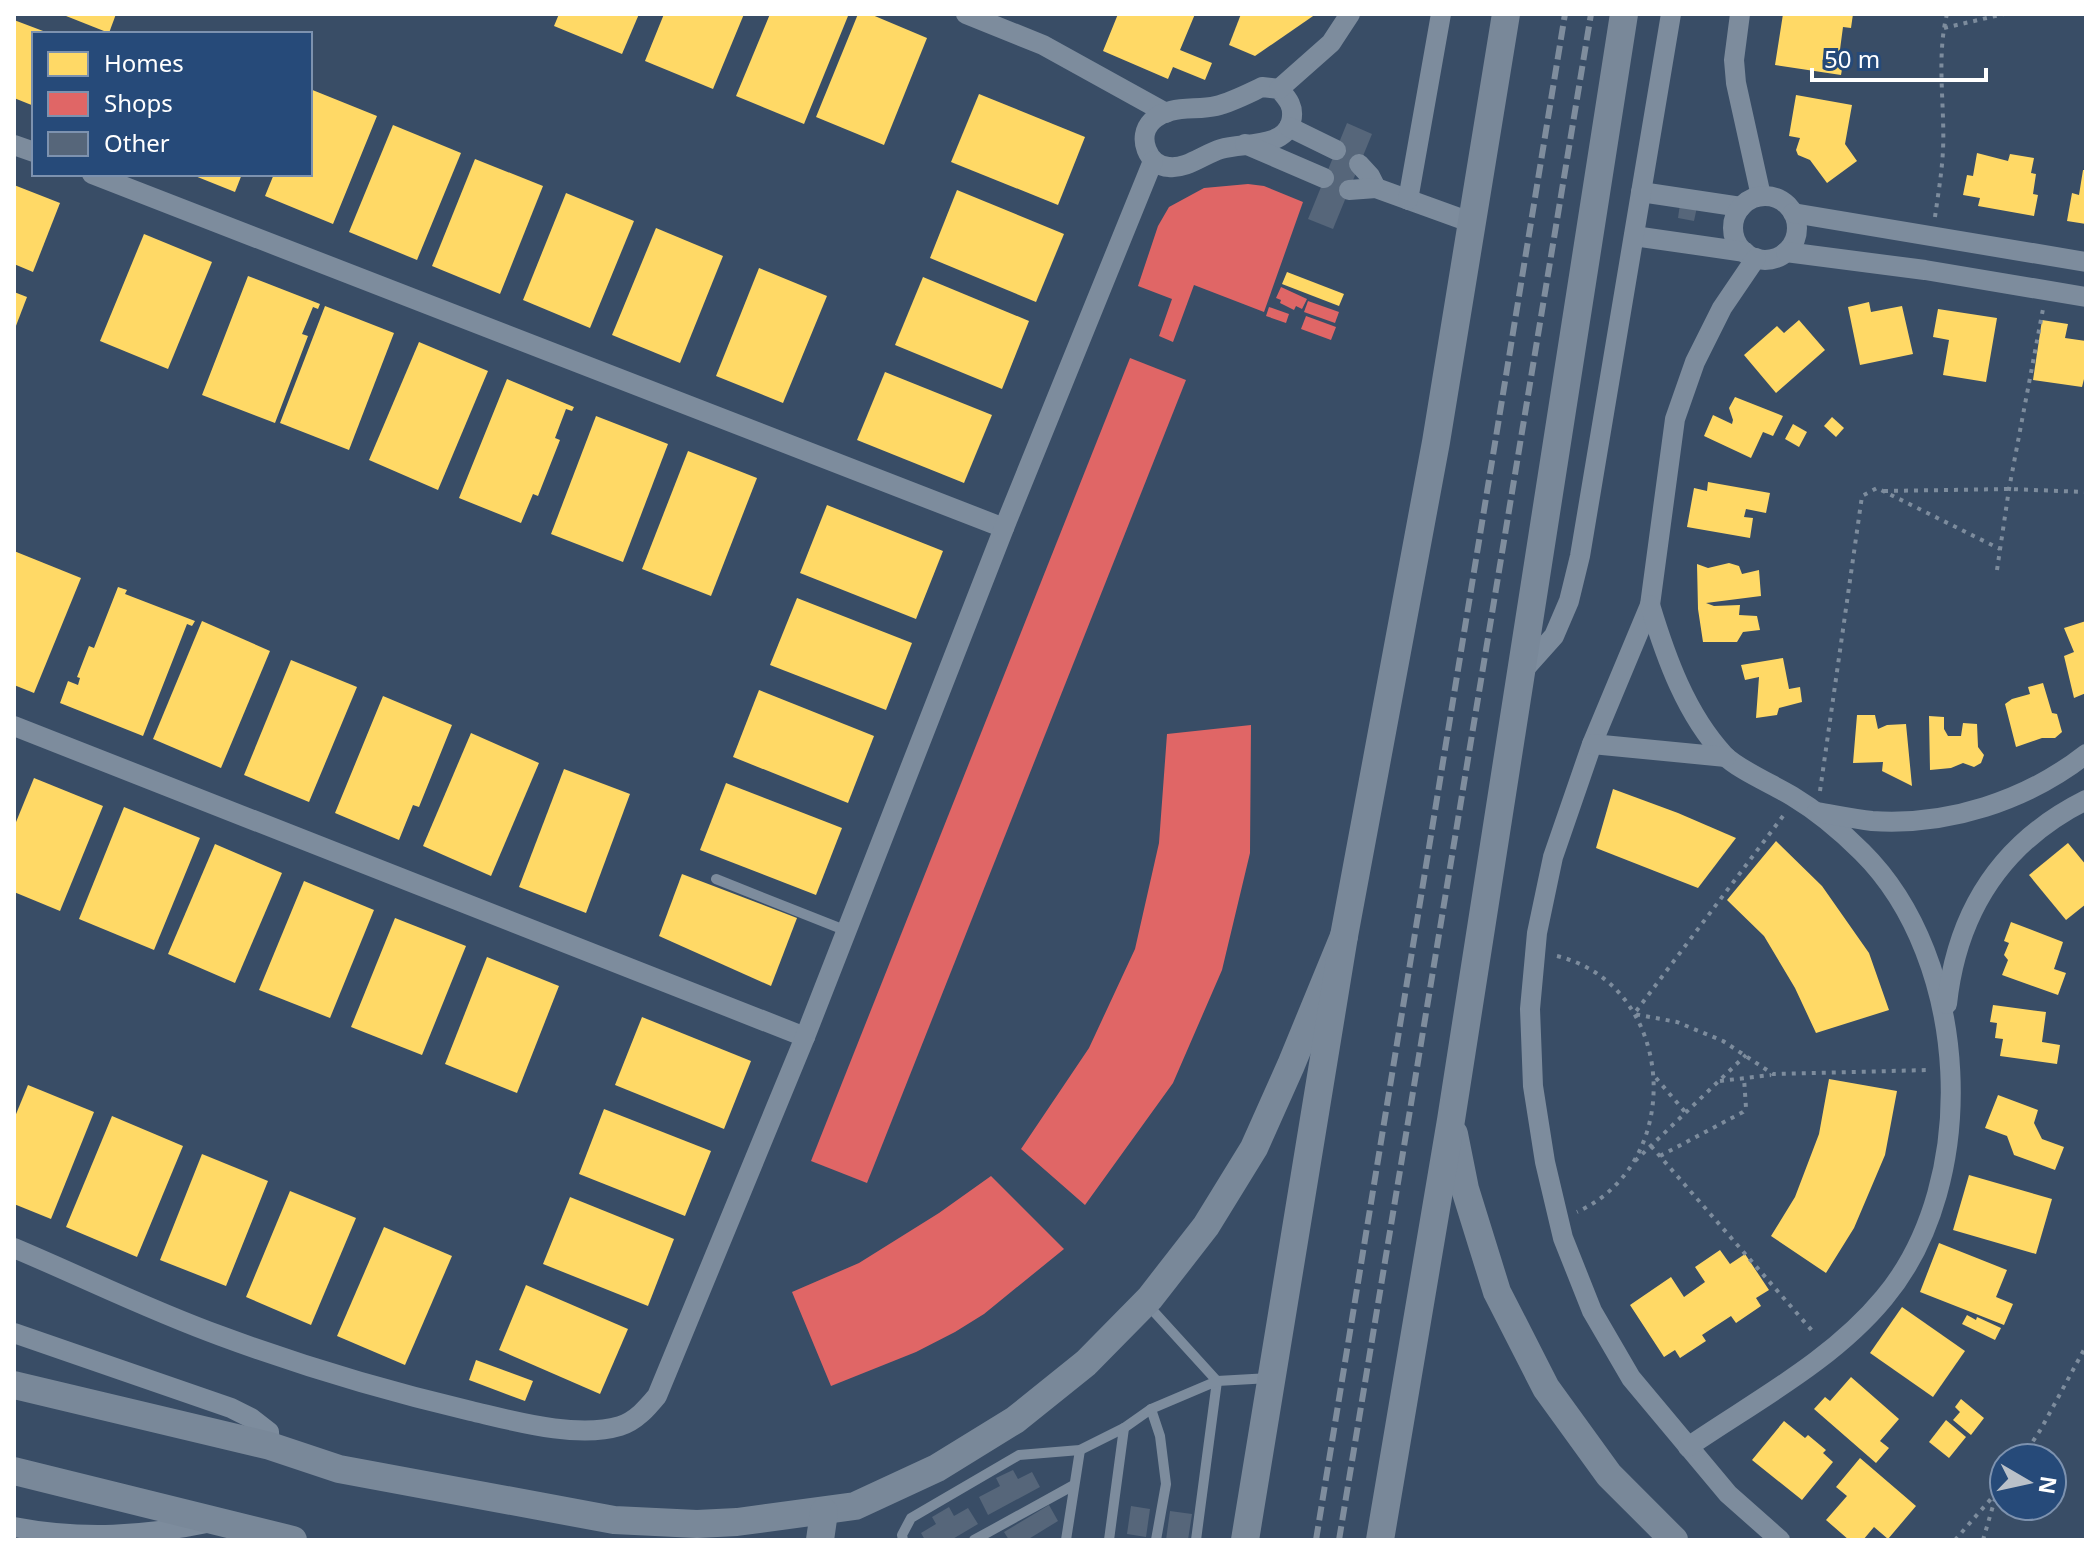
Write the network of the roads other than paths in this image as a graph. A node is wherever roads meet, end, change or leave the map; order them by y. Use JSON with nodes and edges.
{"nodes":[{"id":1,"x":966,"y":14,"type":"edge"},
{"id":2,"x":1350,"y":14,"type":"edge"},
{"id":3,"x":1441,"y":14,"type":"edge"},
{"id":4,"x":1506,"y":14,"type":"edge"},
{"id":5,"x":1624,"y":14,"type":"edge"},
{"id":6,"x":1671,"y":14,"type":"edge"},
{"id":7,"x":1740,"y":14,"type":"edge"},
{"id":8,"x":1002,"y":20,"type":"edge"},
{"id":9,"x":1279,"y":89,"type":"junction"},
{"id":10,"x":1166,"y":113,"type":"junction"},
{"id":11,"x":1289,"y":127,"type":"junction"},
{"id":12,"x":1245,"y":144,"type":"junction"},
{"id":13,"x":1336,"y":150,"type":"dead end"},
{"id":14,"x":1153,"y":161,"type":"junction"},
{"id":15,"x":1359,"y":164,"type":"dead end"},
{"id":16,"x":97,"y":176,"type":"edge"},
{"id":17,"x":1324,"y":178,"type":"dead end"},
{"id":18,"x":1376,"y":188,"type":"junction"},
{"id":19,"x":1349,"y":190,"type":"dead end"},
{"id":20,"x":1641,"y":192,"type":"junction"},
{"id":21,"x":1761,"y":196,"type":"junction"},
{"id":22,"x":1408,"y":200,"type":"junction"},
{"id":23,"x":1741,"y":207,"type":"junction"},
{"id":24,"x":1793,"y":213,"type":"junction"},
{"id":25,"x":1470,"y":222,"type":"junction"},
{"id":26,"x":1634,"y":236,"type":"junction"},
{"id":27,"x":1786,"y":252,"type":"junction"},
{"id":28,"x":1750,"y":255,"type":"junction"},
{"id":29,"x":2086,"y":262,"type":"edge"},
{"id":30,"x":2086,"y":297,"type":"edge"},
{"id":31,"x":1004,"y":528,"type":"junction"},
{"id":32,"x":1650,"y":605,"type":"junction"},
{"id":33,"x":1520,"y":674,"type":"junction"},
{"id":34,"x":14,"y":726,"type":"edge"},
{"id":35,"x":1592,"y":744,"type":"junction"},
{"id":36,"x":2086,"y":754,"type":"edge"},
{"id":37,"x":1726,"y":757,"type":"junction"},
{"id":38,"x":2086,"y":800,"type":"edge"},
{"id":39,"x":1817,"y":812,"type":"junction"},
{"id":40,"x":716,"y":879,"type":"dead end"},
{"id":41,"x":847,"y":931,"type":"junction"},
{"id":42,"x":1344,"y":936,"type":"junction"},
{"id":43,"x":1945,"y":1017,"type":"junction"},
{"id":44,"x":805,"y":1037,"type":"junction"},
{"id":45,"x":1451,"y":1120,"type":"junction"},
{"id":46,"x":14,"y":1248,"type":"edge"},
{"id":47,"x":1146,"y":1303,"type":"junction"},
{"id":48,"x":14,"y":1333,"type":"edge"},
{"id":49,"x":1272,"y":1378,"type":"junction"},
{"id":50,"x":1217,"y":1381,"type":"junction"},
{"id":51,"x":14,"y":1385,"type":"edge"},
{"id":52,"x":1151,"y":1409,"type":"junction"},
{"id":53,"x":1124,"y":1428,"type":"junction"},
{"id":54,"x":270,"y":1446,"type":"junction"},
{"id":55,"x":1688,"y":1447,"type":"junction"},
{"id":56,"x":1080,"y":1450,"type":"junction"},
{"id":57,"x":14,"y":1471,"type":"edge"},
{"id":58,"x":1074,"y":1485,"type":"junction"},
{"id":59,"x":824,"y":1512,"type":"junction"},
{"id":60,"x":217,"y":1521,"type":"junction"},
{"id":61,"x":14,"y":1527,"type":"edge"},
{"id":62,"x":770,"y":1529,"type":"edge"},
{"id":63,"x":293,"y":1540,"type":"edge"},
{"id":64,"x":820,"y":1540,"type":"edge"},
{"id":65,"x":903,"y":1540,"type":"edge"},
{"id":66,"x":974,"y":1540,"type":"edge"},
{"id":67,"x":1066,"y":1540,"type":"edge"},
{"id":68,"x":1109,"y":1540,"type":"edge"},
{"id":69,"x":1156,"y":1540,"type":"edge"},
{"id":70,"x":1196,"y":1540,"type":"edge"},
{"id":71,"x":1245,"y":1540,"type":"edge"},
{"id":72,"x":1380,"y":1540,"type":"edge"},
{"id":73,"x":1674,"y":1540,"type":"edge"},
{"id":74,"x":1780,"y":1540,"type":"edge"}],
"edges":[{"from":1,"to":8,"type":"street"},
{"from":2,"to":9,"type":"street"},
{"from":3,"to":22,"type":"street"},
{"from":4,"to":25,"type":"main road"},
{"from":5,"to":33,"type":"main road"},
{"from":6,"to":20,"type":"street"},
{"from":7,"to":21,"type":"street"},
{"from":8,"to":10,"type":"street"},
{"from":9,"to":10,"type":"street"},
{"from":9,"to":11,"type":"street"},
{"from":10,"to":14,"type":"street"},
{"from":11,"to":12,"type":"street"},
{"from":11,"to":13,"type":"street"},
{"from":12,"to":14,"type":"street"},
{"from":12,"to":17,"type":"street"},
{"from":14,"to":31,"type":"street"},
{"from":15,"to":18,"type":"street"},
{"from":16,"to":31,"type":"street"},
{"from":18,"to":19,"type":"street"},
{"from":18,"to":22,"type":"street"},
{"from":20,"to":23,"type":"street"},
{"from":20,"to":26,"type":"street"},
{"from":21,"to":23,"type":"street"},
{"from":21,"to":24,"type":"street"},
{"from":22,"to":25,"type":"street"},
{"from":23,"to":28,"type":"street"},
{"from":24,"to":27,"type":"street"},
{"from":24,"to":29,"type":"street"},
{"from":25,"to":42,"type":"main road"},
{"from":26,"to":28,"type":"street"},
{"from":26,"to":33,"type":"street"},
{"from":27,"to":28,"type":"street"},
{"from":27,"to":30,"type":"street"},
{"from":28,"to":32,"type":"street"},
{"from":31,"to":41,"type":"street"},
{"from":32,"to":35,"type":"street"},
{"from":32,"to":37,"type":"street"},
{"from":33,"to":45,"type":"main road"},
{"from":34,"to":44,"type":"street"},
{"from":35,"to":37,"type":"street"},
{"from":35,"to":55,"type":"street"},
{"from":36,"to":39,"type":"street"},
{"from":37,"to":39,"type":"street"},
{"from":38,"to":43,"type":"street"},
{"from":39,"to":43,"type":"street"},
{"from":40,"to":41,"type":"lane"},
{"from":41,"to":44,"type":"street"},
{"from":42,"to":47,"type":"main road"},
{"from":42,"to":49,"type":"main road"},
{"from":43,"to":55,"type":"street"},
{"from":44,"to":46,"type":"street"},
{"from":45,"to":72,"type":"main road"},
{"from":45,"to":73,"type":"main road"},
{"from":47,"to":50,"type":"lane"},
{"from":47,"to":59,"type":"main road"},
{"from":48,"to":54,"type":"street"},
{"from":49,"to":50,"type":"lane"},
{"from":49,"to":71,"type":"main road"},
{"from":50,"to":52,"type":"lane"},
{"from":50,"to":70,"type":"lane"},
{"from":51,"to":54,"type":"main road"},
{"from":52,"to":53,"type":"lane"},
{"from":52,"to":69,"type":"lane"},
{"from":53,"to":56,"type":"lane"},
{"from":53,"to":68,"type":"lane"},
{"from":54,"to":62,"type":"main road"},
{"from":55,"to":74,"type":"street"},
{"from":56,"to":58,"type":"lane"},
{"from":56,"to":65,"type":"lane"},
{"from":57,"to":60,"type":"main road"},
{"from":58,"to":66,"type":"lane"},
{"from":58,"to":67,"type":"lane"},
{"from":59,"to":62,"type":"main road"},
{"from":59,"to":64,"type":"main road"},
{"from":60,"to":61,"type":"street"},
{"from":60,"to":63,"type":"main road"}]}
